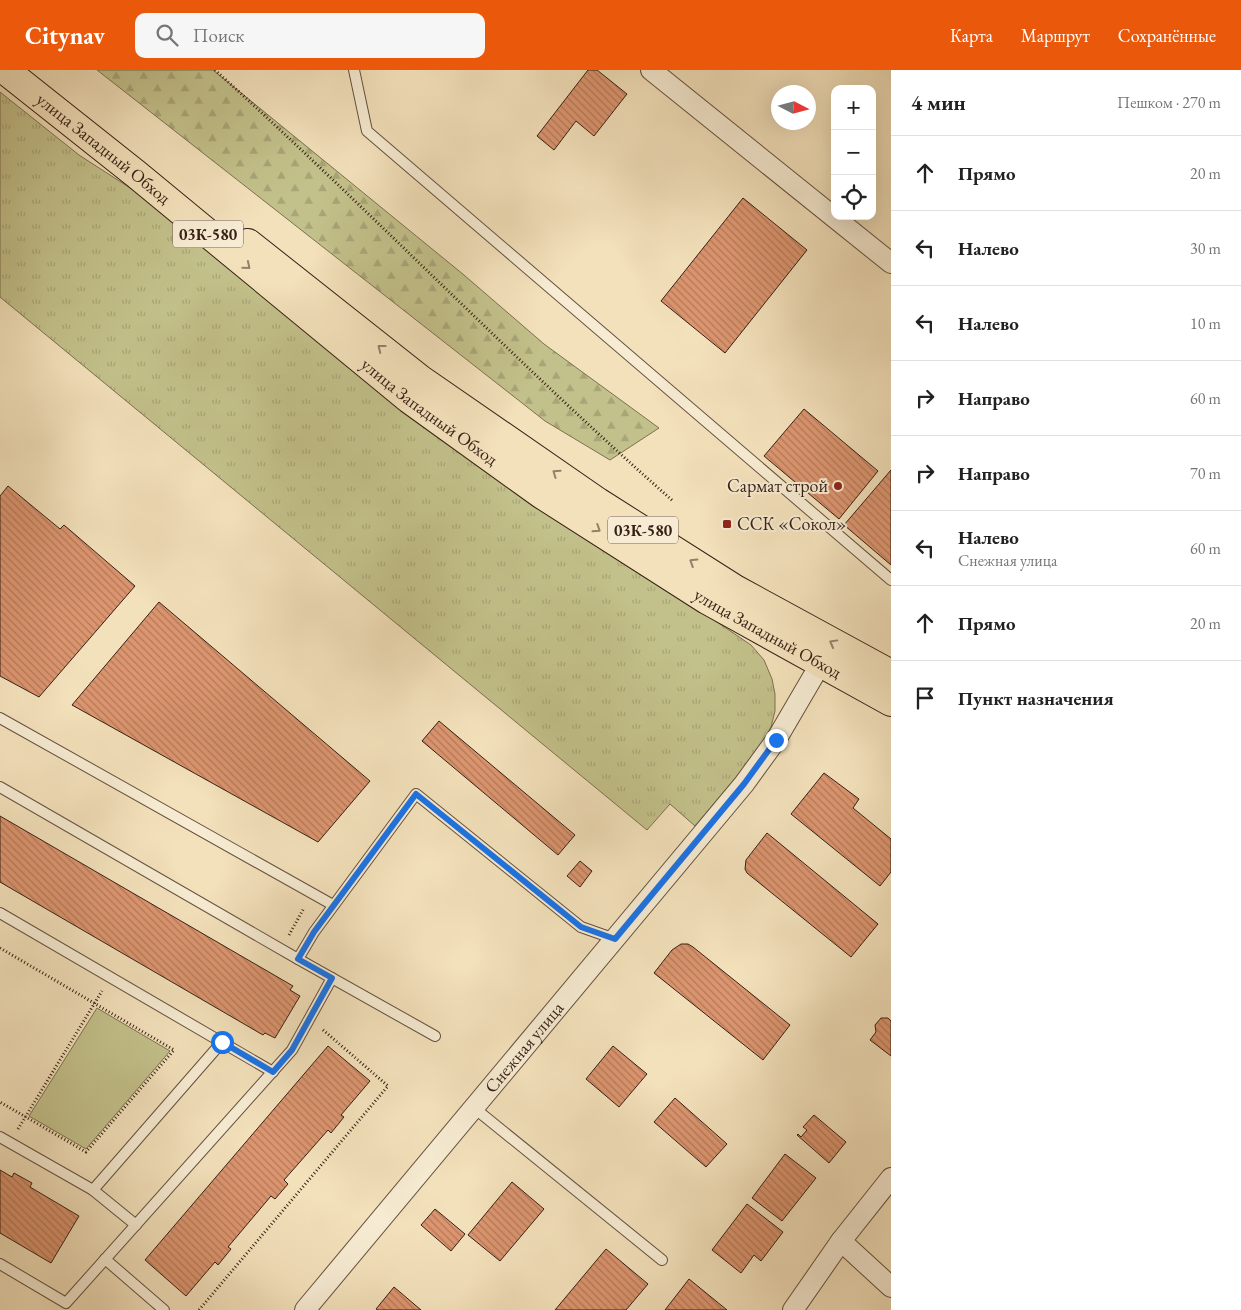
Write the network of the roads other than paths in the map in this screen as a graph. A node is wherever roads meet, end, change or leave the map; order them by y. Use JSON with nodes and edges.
{"nodes":[{"id":1,"x":5,"y":70,"type":"edge"},
{"id":2,"x":30,"y":70,"type":"edge"},
{"id":3,"x":354,"y":70,"type":"edge"},
{"id":4,"x":651,"y":70,"type":"edge"},
{"id":5,"x":889,"y":256,"type":"edge"},
{"id":6,"x":891,"y":580,"type":"edge"},
{"id":7,"x":821,"y":663,"type":"junction"},
{"id":8,"x":891,"y":674,"type":"edge"},
{"id":9,"x":891,"y":702,"type":"edge"},
{"id":10,"x":0,"y":718,"type":"edge"},
{"id":11,"x":0,"y":787,"type":"edge"},
{"id":12,"x":333,"y":905,"type":"junction"},
{"id":13,"x":0,"y":913,"type":"edge"},
{"id":14,"x":615,"y":939,"type":"junction"},
{"id":15,"x":298,"y":959,"type":"junction"},
{"id":16,"x":332,"y":978,"type":"junction"},
{"id":17,"x":435,"y":1036,"type":"dead end"},
{"id":18,"x":222,"y":1042,"type":"junction"},
{"id":19,"x":273,"y":1072,"type":"junction"},
{"id":20,"x":473,"y":1107,"type":"junction"},
{"id":21,"x":5,"y":1140,"type":"edge"},
{"id":22,"x":891,"y":1178,"type":"edge"},
{"id":23,"x":93,"y":1190,"type":"junction"},
{"id":24,"x":136,"y":1225,"type":"junction"},
{"id":25,"x":841,"y":1241,"type":"junction"},
{"id":26,"x":105,"y":1259,"type":"junction"},
{"id":27,"x":662,"y":1260,"type":"dead end"},
{"id":28,"x":0,"y":1264,"type":"edge"},
{"id":29,"x":891,"y":1287,"type":"edge"},
{"id":30,"x":164,"y":1310,"type":"edge"},
{"id":31,"x":305,"y":1310,"type":"edge"},
{"id":32,"x":793,"y":1310,"type":"edge"}],
"edges":[{"from":1,"to":7,"type":"highway","name":"улица Западный Обход","number":"03К-580","one_way":true},
{"from":8,"to":2,"type":"highway","name":"улица Западный Обход","number":"03К-580","one_way":true},
{"from":3,"to":6,"type":"lane"},
{"from":4,"to":5,"type":"street"},
{"from":7,"to":9,"type":"highway","name":"улица Западный Обход","number":"03К-580"},
{"from":7,"to":14,"type":"street","name":"Снежная улица"},
{"from":10,"to":12,"type":"lane"},
{"from":11,"to":15,"type":"lane"},
{"from":12,"to":14,"type":"lane"},
{"from":12,"to":15,"type":"lane"},
{"from":13,"to":18,"type":"lane"},
{"from":14,"to":20,"type":"street","name":"Снежная улица"},
{"from":15,"to":16,"type":"lane"},
{"from":16,"to":17,"type":"lane"},
{"from":16,"to":19,"type":"lane"},
{"from":18,"to":19,"type":"lane"},
{"from":18,"to":23,"type":"lane"},
{"from":19,"to":24,"type":"lane"},
{"from":20,"to":27,"type":"lane"},
{"from":20,"to":31,"type":"street","name":"Снежная улица"},
{"from":21,"to":23,"type":"lane"},
{"from":22,"to":25,"type":"street"},
{"from":23,"to":24,"type":"lane"},
{"from":24,"to":26,"type":"lane"},
{"from":25,"to":29,"type":"street"},
{"from":25,"to":32,"type":"street"},
{"from":26,"to":28,"type":"lane"},
{"from":26,"to":30,"type":"lane"}]}
